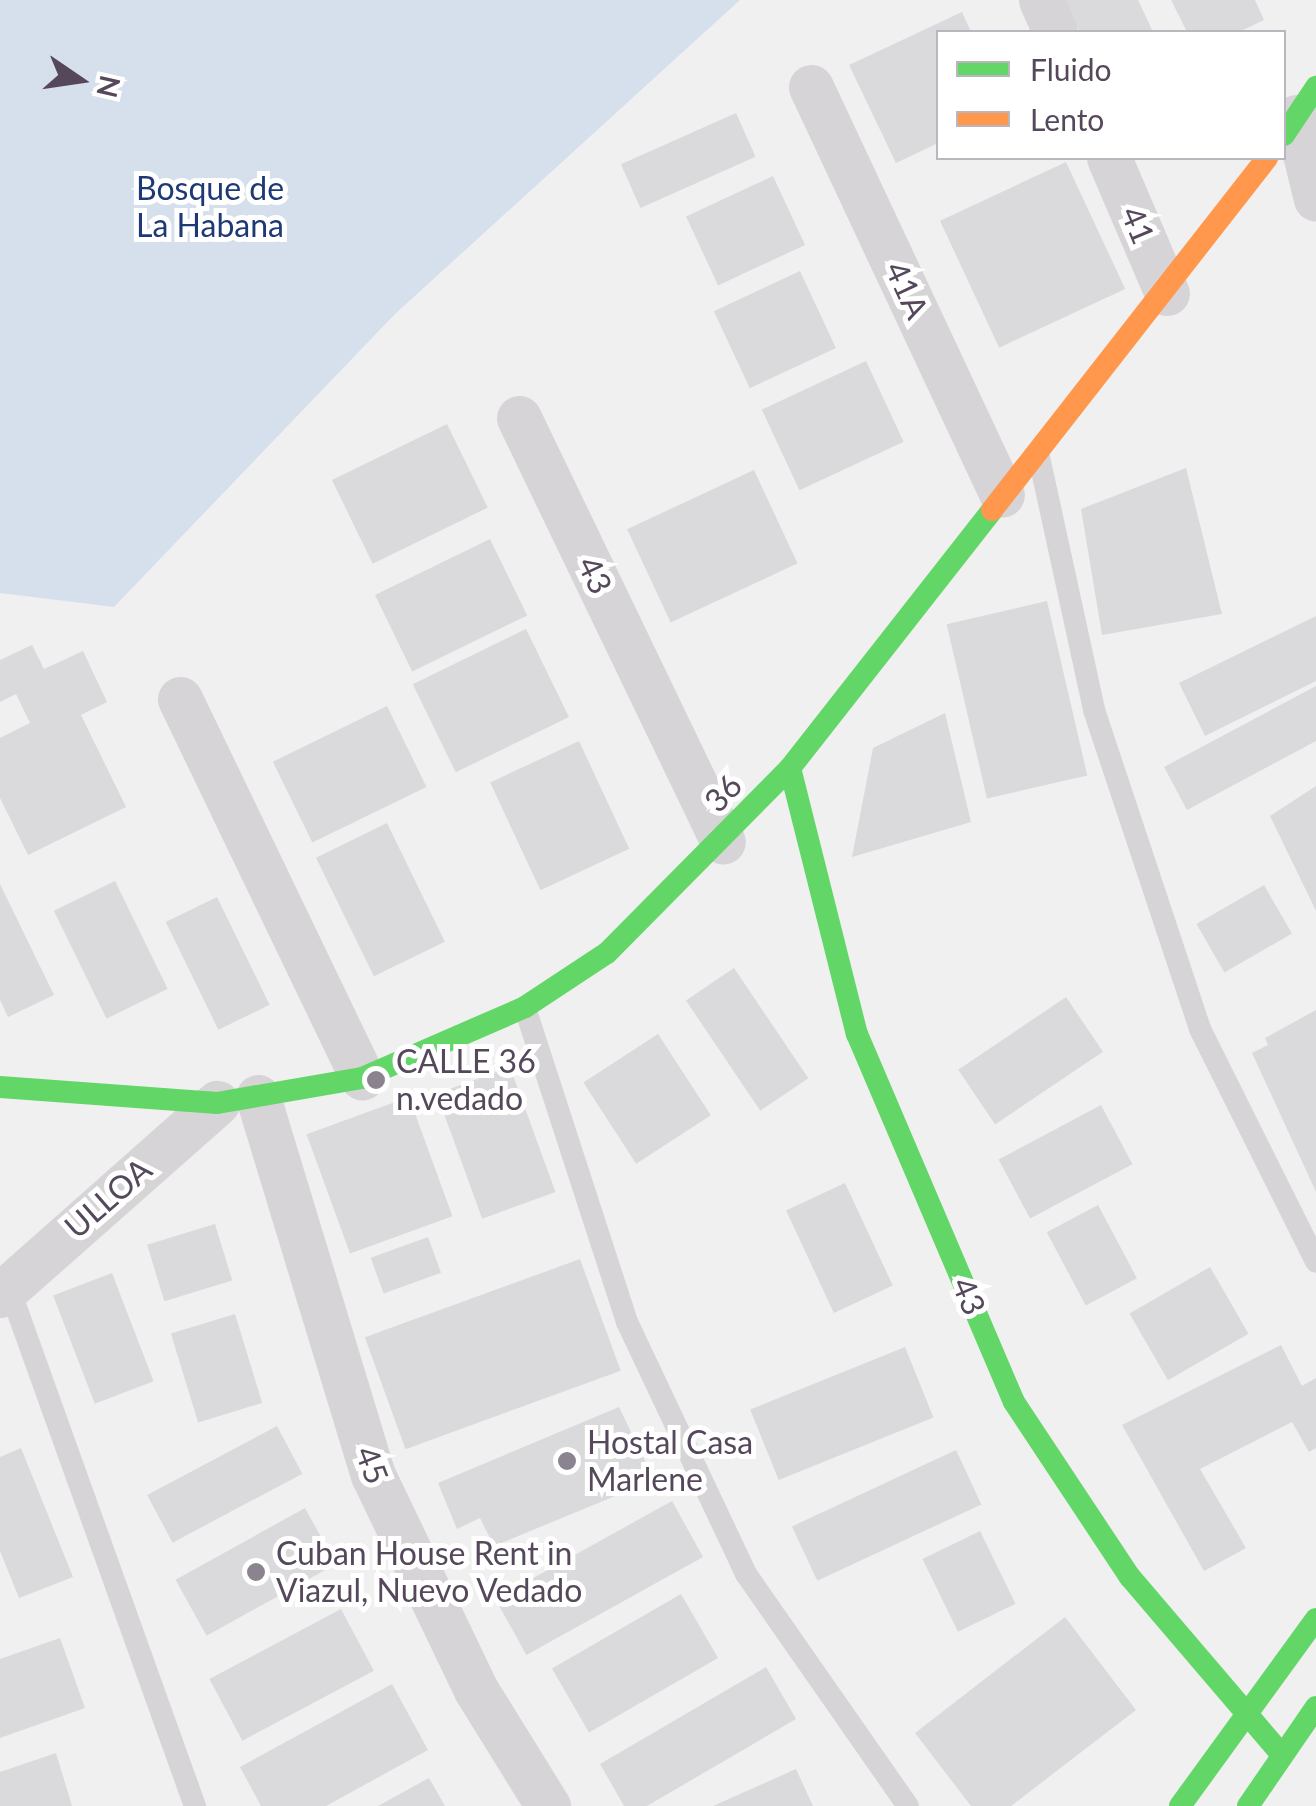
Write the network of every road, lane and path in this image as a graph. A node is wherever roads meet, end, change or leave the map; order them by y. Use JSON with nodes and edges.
{"nodes":[{"id":1,"x":1040,"y":0,"type":"edge"},
{"id":2,"x":1053,"y":30,"type":"edge"},
{"id":3,"x":811,"y":86,"type":"dead end"},
{"id":4,"x":1299,"y":113,"type":"edge"},
{"id":5,"x":1109,"y":160,"type":"edge"},
{"id":6,"x":1265,"y":160,"type":"edge"},
{"id":7,"x":1316,"y":198,"type":"edge"},
{"id":8,"x":1167,"y":292,"type":"junction"},
{"id":9,"x":519,"y":418,"type":"dead end"},
{"id":10,"x":1038,"y":448,"type":"junction"},
{"id":11,"x":1002,"y":494,"type":"junction"},
{"id":12,"x":180,"y":699,"type":"dead end"},
{"id":13,"x":790,"y":768,"type":"junction"},
{"id":14,"x":724,"y":841,"type":"junction"},
{"id":15,"x":525,"y":1007,"type":"junction"},
{"id":16,"x":362,"y":1078,"type":"junction"},
{"id":17,"x":0,"y":1087,"type":"edge"},
{"id":18,"x":238,"y":1100,"type":"junction"},
{"id":19,"x":1316,"y":1262,"type":"edge"},
{"id":20,"x":4,"y":1290,"type":"edge"},
{"id":21,"x":1316,"y":1619,"type":"edge"},
{"id":22,"x":1316,"y":1707,"type":"edge"},
{"id":23,"x":1246,"y":1719,"type":"junction"},
{"id":24,"x":1282,"y":1755,"type":"junction"},
{"id":25,"x":195,"y":1806,"type":"edge"},
{"id":26,"x":548,"y":1806,"type":"edge"},
{"id":27,"x":908,"y":1806,"type":"edge"},
{"id":28,"x":1180,"y":1806,"type":"edge"},
{"id":29,"x":1248,"y":1806,"type":"edge"}],
"edges":[{"from":1,"to":2,"type":"street"},
{"from":3,"to":11,"type":"street","name":"41A"},
{"from":4,"to":7,"type":"street"},
{"from":5,"to":8,"type":"street","name":"41"},
{"from":6,"to":8,"type":"street","name":"36"},
{"from":8,"to":10,"type":"street","name":"36"},
{"from":9,"to":14,"type":"street","name":"43"},
{"from":10,"to":11,"type":"street","name":"36"},
{"from":10,"to":19,"type":"lane"},
{"from":11,"to":13,"type":"street","name":"36"},
{"from":12,"to":16,"type":"street"},
{"from":13,"to":14,"type":"street","name":"36"},
{"from":13,"to":23,"type":"street","name":"43"},
{"from":14,"to":15,"type":"street","name":"36"},
{"from":15,"to":16,"type":"street","name":"36"},
{"from":15,"to":27,"type":"lane"},
{"from":16,"to":18,"type":"street","name":"36"},
{"from":17,"to":18,"type":"street","name":"36"},
{"from":18,"to":20,"type":"street","name":"ULLOA"},
{"from":18,"to":26,"type":"street","name":"45"},
{"from":20,"to":25,"type":"lane"},
{"from":21,"to":23,"type":"street"},
{"from":22,"to":24,"type":"street"},
{"from":23,"to":24,"type":"street","name":"43"},
{"from":23,"to":28,"type":"street"},
{"from":24,"to":29,"type":"street"}]}
